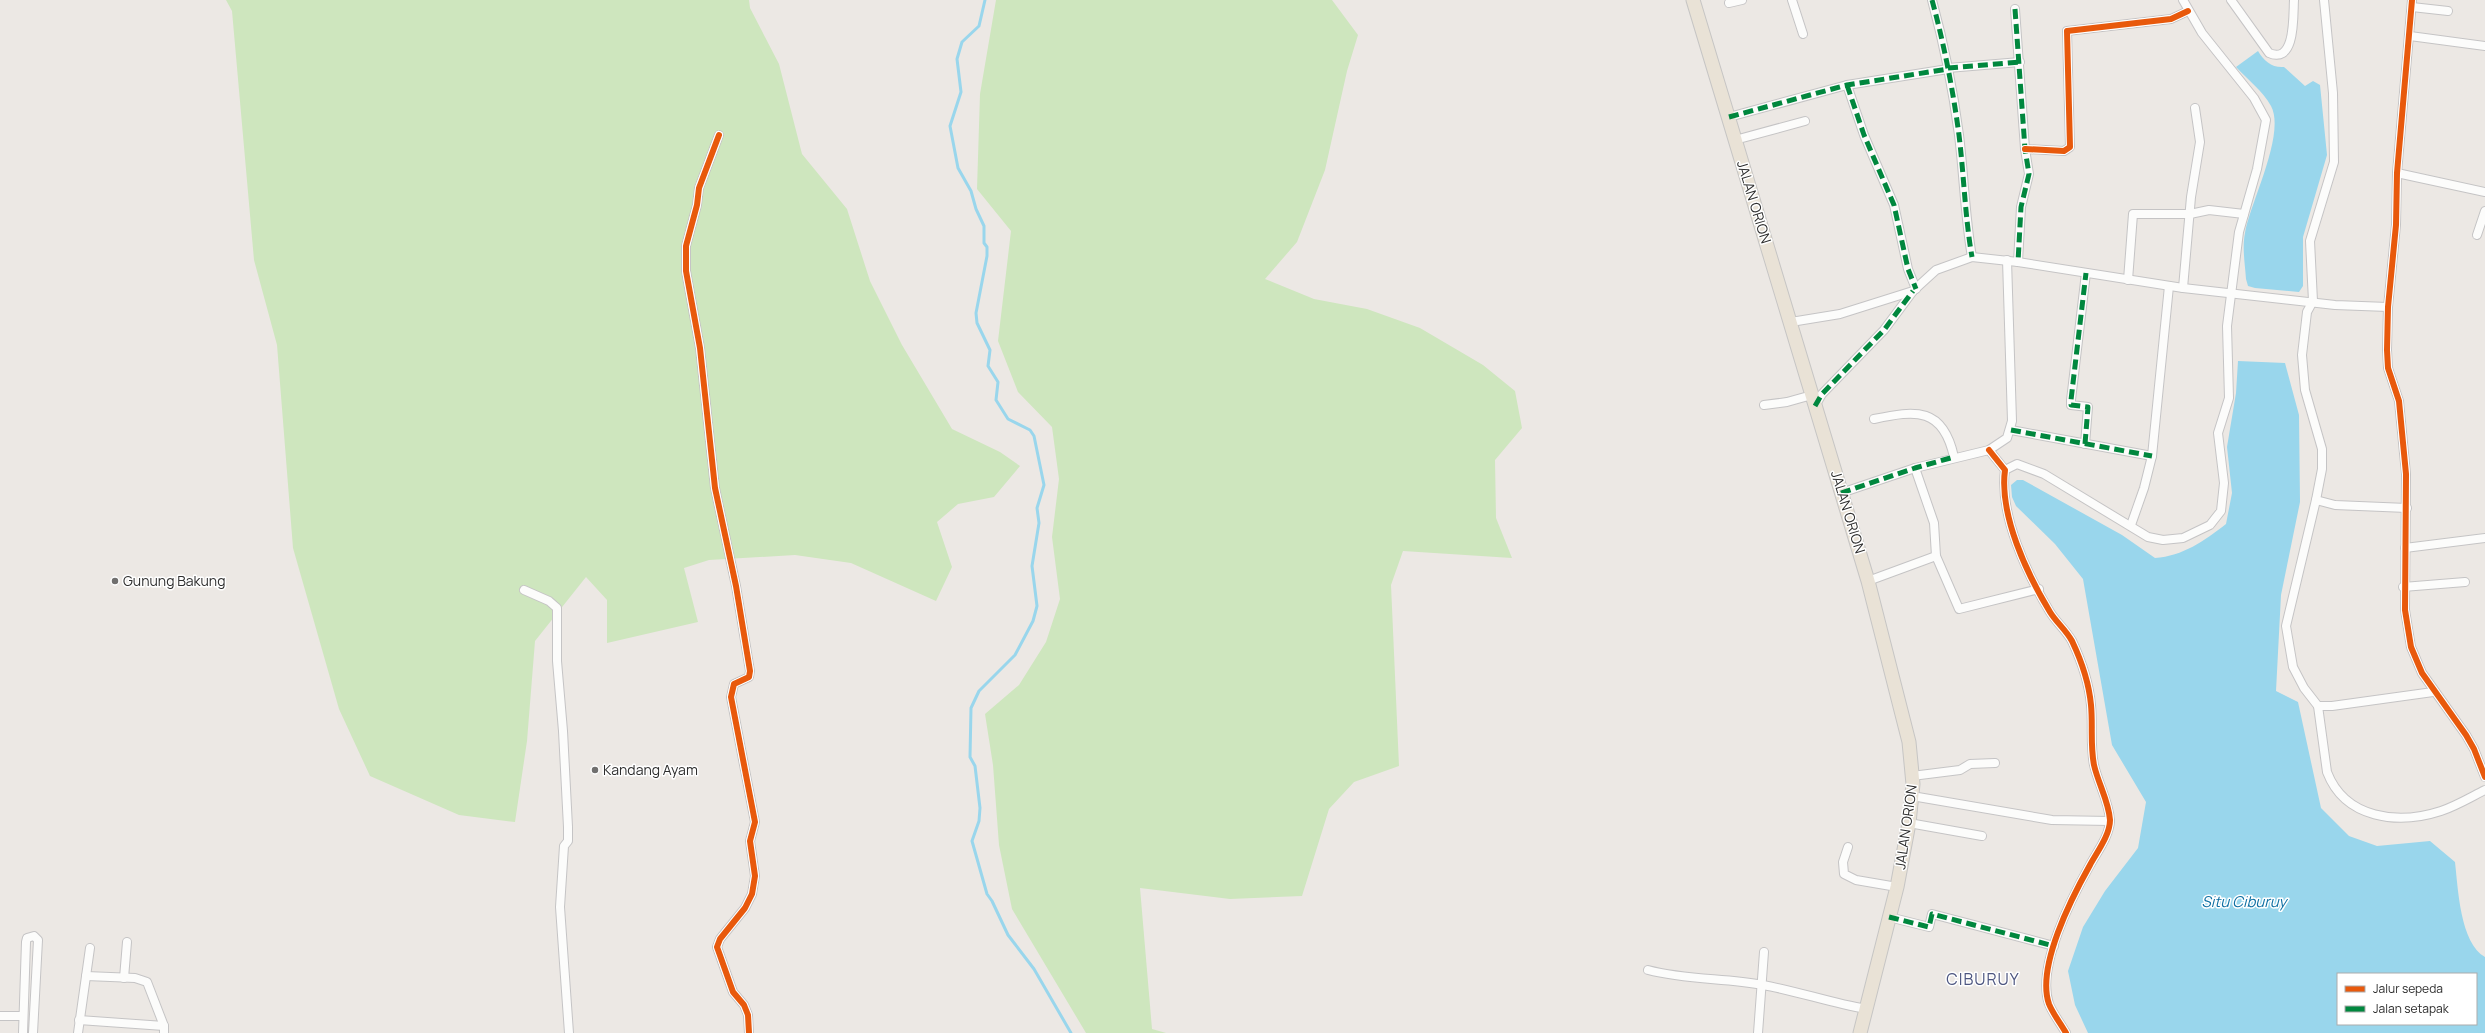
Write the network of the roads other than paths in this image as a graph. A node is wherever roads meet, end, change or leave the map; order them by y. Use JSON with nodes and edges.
{"nodes":[{"id":1,"x":1694,"y":0,"type":"edge"},
{"id":2,"x":1742,"y":0,"type":"edge"},
{"id":3,"x":1792,"y":0,"type":"edge"},
{"id":4,"x":1932,"y":0,"type":"edge"},
{"id":5,"x":2183,"y":0,"type":"edge"},
{"id":6,"x":2231,"y":0,"type":"edge"},
{"id":7,"x":2294,"y":0,"type":"edge"},
{"id":8,"x":2324,"y":0,"type":"edge"},
{"id":9,"x":1729,"y":3,"type":"dead end"},
{"id":10,"x":2412,"y":4,"type":"edge"},
{"id":11,"x":2016,"y":9,"type":"dead end"},
{"id":12,"x":2188,"y":11,"type":"junction"},
{"id":13,"x":2448,"y":11,"type":"dead end"},
{"id":14,"x":1803,"y":34,"type":"dead end"},
{"id":15,"x":2410,"y":36,"type":"junction"},
{"id":16,"x":2485,"y":46,"type":"edge"},
{"id":17,"x":2020,"y":62,"type":"junction"},
{"id":18,"x":1948,"y":68,"type":"junction"},
{"id":19,"x":1847,"y":86,"type":"junction"},
{"id":20,"x":2195,"y":108,"type":"dead end"},
{"id":21,"x":1729,"y":117,"type":"junction"},
{"id":22,"x":1805,"y":121,"type":"dead end"},
{"id":23,"x":719,"y":135,"type":"dead end"},
{"id":24,"x":1735,"y":140,"type":"junction"},
{"id":25,"x":2025,"y":149,"type":"junction"},
{"id":26,"x":2397,"y":173,"type":"junction"},
{"id":27,"x":2485,"y":192,"type":"edge"},
{"id":28,"x":2485,"y":211,"type":"edge"},
{"id":29,"x":2190,"y":214,"type":"junction"},
{"id":30,"x":2244,"y":214,"type":"junction"},
{"id":31,"x":2477,"y":235,"type":"dead end"},
{"id":32,"x":1972,"y":257,"type":"junction"},
{"id":33,"x":2007,"y":260,"type":"junction"},
{"id":34,"x":2018,"y":262,"type":"junction"},
{"id":35,"x":2086,"y":273,"type":"junction"},
{"id":36,"x":2128,"y":280,"type":"junction"},
{"id":37,"x":2169,"y":286,"type":"junction"},
{"id":38,"x":2183,"y":288,"type":"junction"},
{"id":39,"x":1914,"y":290,"type":"junction"},
{"id":40,"x":2233,"y":293,"type":"junction"},
{"id":41,"x":2313,"y":302,"type":"junction"},
{"id":42,"x":2388,"y":307,"type":"junction"},
{"id":43,"x":1791,"y":322,"type":"junction"},
{"id":44,"x":1813,"y":400,"type":"junction"},
{"id":45,"x":1764,"y":405,"type":"dead end"},
{"id":46,"x":1874,"y":419,"type":"dead end"},
{"id":47,"x":2011,"y":430,"type":"junction"},
{"id":48,"x":2085,"y":444,"type":"junction"},
{"id":49,"x":1989,"y":450,"type":"junction"},
{"id":50,"x":2152,"y":456,"type":"junction"},
{"id":51,"x":1954,"y":457,"type":"junction"},
{"id":52,"x":1915,"y":468,"type":"junction"},
{"id":53,"x":2005,"y":470,"type":"junction"},
{"id":54,"x":1841,"y":492,"type":"junction"},
{"id":55,"x":2316,"y":500,"type":"junction"},
{"id":56,"x":2407,"y":508,"type":"junction"},
{"id":57,"x":2131,"y":525,"type":"junction"},
{"id":58,"x":2485,"y":538,"type":"edge"},
{"id":59,"x":2405,"y":548,"type":"junction"},
{"id":60,"x":1936,"y":556,"type":"junction"},
{"id":61,"x":1868,"y":581,"type":"junction"},
{"id":62,"x":2465,"y":582,"type":"dead end"},
{"id":63,"x":2403,"y":587,"type":"junction"},
{"id":64,"x":2039,"y":589,"type":"junction"},
{"id":65,"x":524,"y":590,"type":"dead end"},
{"id":66,"x":2433,"y":692,"type":"junction"},
{"id":67,"x":2318,"y":706,"type":"junction"},
{"id":68,"x":1995,"y":763,"type":"dead end"},
{"id":69,"x":1912,"y":776,"type":"junction"},
{"id":70,"x":2485,"y":777,"type":"edge"},
{"id":71,"x":2485,"y":790,"type":"edge"},
{"id":72,"x":1912,"y":796,"type":"junction"},
{"id":73,"x":2110,"y":821,"type":"junction"},
{"id":74,"x":1909,"y":823,"type":"junction"},
{"id":75,"x":1982,"y":836,"type":"dead end"},
{"id":76,"x":1848,"y":847,"type":"dead end"},
{"id":77,"x":1897,"y":887,"type":"junction"},
{"id":78,"x":1889,"y":917,"type":"junction"},
{"id":79,"x":127,"y":942,"type":"dead end"},
{"id":80,"x":2054,"y":946,"type":"junction"},
{"id":81,"x":90,"y":948,"type":"dead end"},
{"id":82,"x":1764,"y":952,"type":"dead end"},
{"id":83,"x":1648,"y":970,"type":"dead end"},
{"id":84,"x":86,"y":976,"type":"junction"},
{"id":85,"x":124,"y":978,"type":"junction"},
{"id":86,"x":1762,"y":985,"type":"junction"},
{"id":87,"x":1866,"y":1009,"type":"junction"},
{"id":88,"x":0,"y":1016,"type":"edge"},
{"id":89,"x":23,"y":1016,"type":"junction"},
{"id":90,"x":79,"y":1020,"type":"junction"},
{"id":91,"x":164,"y":1030,"type":"edge"},
{"id":92,"x":22,"y":1033,"type":"edge"},
{"id":93,"x":33,"y":1033,"type":"edge"},
{"id":94,"x":78,"y":1033,"type":"edge"},
{"id":95,"x":569,"y":1033,"type":"edge"},
{"id":96,"x":749,"y":1033,"type":"edge"},
{"id":97,"x":1758,"y":1033,"type":"edge"},
{"id":98,"x":1860,"y":1033,"type":"edge"},
{"id":99,"x":2066,"y":1033,"type":"edge"}],
"edges":[{"from":1,"to":21,"type":"highway","name":"JALAN ORION"},
{"from":2,"to":9,"type":"street"},
{"from":3,"to":14,"type":"street"},
{"from":4,"to":18,"type":"street"},
{"from":5,"to":12,"type":"street"},
{"from":6,"to":7,"type":"street"},
{"from":8,"to":41,"type":"street"},
{"from":10,"to":13,"type":"street"},
{"from":10,"to":15,"type":"street"},
{"from":11,"to":17,"type":"street"},
{"from":12,"to":25,"type":"street"},
{"from":12,"to":30,"type":"street"},
{"from":15,"to":16,"type":"street"},
{"from":15,"to":26,"type":"street"},
{"from":17,"to":18,"type":"street"},
{"from":17,"to":25,"type":"street"},
{"from":18,"to":19,"type":"street"},
{"from":18,"to":32,"type":"street"},
{"from":19,"to":21,"type":"street"},
{"from":19,"to":39,"type":"street"},
{"from":20,"to":29,"type":"street"},
{"from":21,"to":24,"type":"highway","name":"JALAN ORION"},
{"from":22,"to":24,"type":"street"},
{"from":23,"to":96,"type":"street"},
{"from":24,"to":43,"type":"highway","name":"JALAN ORION"},
{"from":25,"to":34,"type":"street"},
{"from":26,"to":27,"type":"street"},
{"from":26,"to":42,"type":"street"},
{"from":28,"to":31,"type":"street"},
{"from":29,"to":30,"type":"street"},
{"from":29,"to":36,"type":"street"},
{"from":29,"to":38,"type":"street"},
{"from":30,"to":40,"type":"street"},
{"from":32,"to":33,"type":"street"},
{"from":32,"to":39,"type":"street"},
{"from":33,"to":34,"type":"street"},
{"from":33,"to":47,"type":"street"},
{"from":34,"to":35,"type":"street"},
{"from":35,"to":36,"type":"street"},
{"from":35,"to":48,"type":"street"},
{"from":36,"to":37,"type":"street"},
{"from":37,"to":38,"type":"street"},
{"from":37,"to":50,"type":"street"},
{"from":38,"to":40,"type":"street"},
{"from":39,"to":43,"type":"street"},
{"from":39,"to":44,"type":"street"},
{"from":40,"to":41,"type":"street"},
{"from":40,"to":57,"type":"street"},
{"from":41,"to":42,"type":"street"},
{"from":41,"to":55,"type":"street"},
{"from":42,"to":56,"type":"street"},
{"from":43,"to":44,"type":"highway","name":"JALAN ORION"},
{"from":44,"to":45,"type":"street"},
{"from":44,"to":54,"type":"highway","name":"JALAN ORION"},
{"from":46,"to":51,"type":"street"},
{"from":47,"to":48,"type":"street"},
{"from":47,"to":49,"type":"street"},
{"from":48,"to":50,"type":"street"},
{"from":49,"to":51,"type":"street"},
{"from":49,"to":53,"type":"street"},
{"from":50,"to":57,"type":"street"},
{"from":51,"to":52,"type":"street"},
{"from":52,"to":54,"type":"street"},
{"from":52,"to":60,"type":"street"},
{"from":53,"to":57,"type":"street"},
{"from":53,"to":64,"type":"street"},
{"from":54,"to":61,"type":"highway","name":"JALAN ORION"},
{"from":55,"to":56,"type":"street"},
{"from":55,"to":67,"type":"street"},
{"from":56,"to":59,"type":"street"},
{"from":58,"to":59,"type":"street"},
{"from":59,"to":63,"type":"street"},
{"from":60,"to":61,"type":"street"},
{"from":60,"to":64,"type":"street"},
{"from":61,"to":69,"type":"highway","name":"JALAN ORION"},
{"from":62,"to":63,"type":"street"},
{"from":63,"to":66,"type":"street"},
{"from":64,"to":73,"type":"street"},
{"from":65,"to":95,"type":"street"},
{"from":66,"to":67,"type":"street"},
{"from":66,"to":70,"type":"street"},
{"from":67,"to":71,"type":"street"},
{"from":68,"to":69,"type":"street"},
{"from":69,"to":72,"type":"highway","name":"JALAN ORION"},
{"from":72,"to":73,"type":"street"},
{"from":72,"to":74,"type":"highway","name":"JALAN ORION"},
{"from":73,"to":80,"type":"street"},
{"from":74,"to":75,"type":"street"},
{"from":74,"to":77,"type":"highway","name":"JALAN ORION"},
{"from":76,"to":77,"type":"street"},
{"from":77,"to":78,"type":"highway","name":"JALAN ORION"},
{"from":78,"to":80,"type":"street"},
{"from":78,"to":87,"type":"highway","name":"JALAN ORION"},
{"from":79,"to":85,"type":"street"},
{"from":80,"to":99,"type":"street"},
{"from":81,"to":84,"type":"street"},
{"from":82,"to":86,"type":"street"},
{"from":83,"to":86,"type":"street"},
{"from":84,"to":85,"type":"street"},
{"from":84,"to":90,"type":"street"},
{"from":85,"to":91,"type":"street"},
{"from":86,"to":87,"type":"street"},
{"from":86,"to":97,"type":"street"},
{"from":87,"to":98,"type":"highway","name":"JALAN ORION"},
{"from":88,"to":89,"type":"street"},
{"from":89,"to":92,"type":"street"},
{"from":89,"to":93,"type":"street"},
{"from":90,"to":91,"type":"street"},
{"from":90,"to":94,"type":"street"}]}
